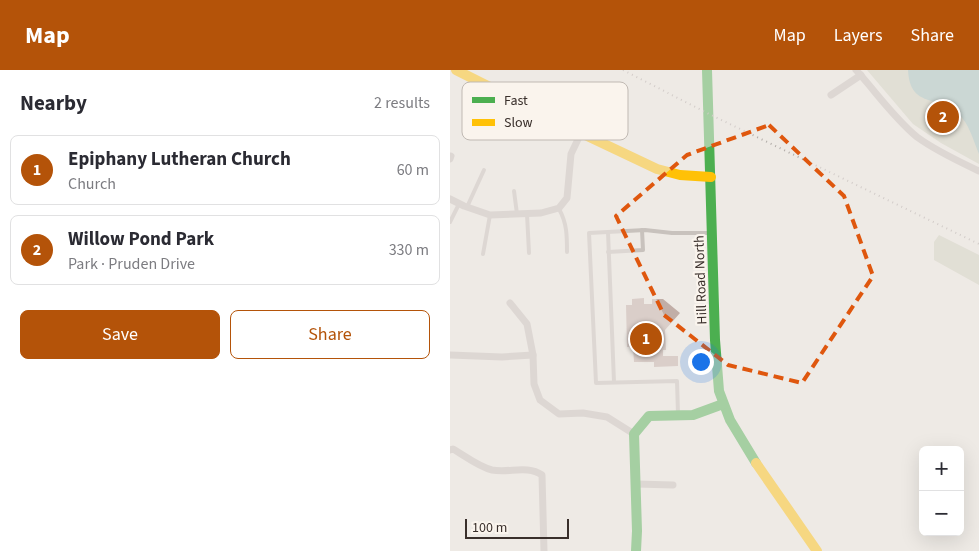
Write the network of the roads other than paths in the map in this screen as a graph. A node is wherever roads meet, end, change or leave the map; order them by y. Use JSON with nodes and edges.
{"nodes":[{"id":1,"x":456,"y":70,"type":"edge"},
{"id":2,"x":707,"y":70,"type":"edge"},
{"id":3,"x":859,"y":73,"type":"edge"},
{"id":4,"x":480,"y":82,"type":"edge"},
{"id":5,"x":831,"y":95,"type":"dead end"},
{"id":6,"x":578,"y":140,"type":"edge"},
{"id":7,"x":595,"y":140,"type":"edge"},
{"id":8,"x":484,"y":170,"type":"dead end"},
{"id":9,"x":979,"y":171,"type":"edge"},
{"id":10,"x":711,"y":177,"type":"junction"},
{"id":11,"x":514,"y":191,"type":"dead end"},
{"id":12,"x":450,"y":199,"type":"edge"},
{"id":13,"x":459,"y":204,"type":"junction"},
{"id":14,"x":467,"y":207,"type":"junction"},
{"id":15,"x":558,"y":208,"type":"junction"},
{"id":16,"x":517,"y":214,"type":"junction"},
{"id":17,"x":527,"y":214,"type":"junction"},
{"id":18,"x":490,"y":215,"type":"junction"},
{"id":19,"x":450,"y":222,"type":"edge"},
{"id":20,"x":642,"y":230,"type":"junction"},
{"id":21,"x":608,"y":232,"type":"junction"},
{"id":22,"x":712,"y":233,"type":"junction"},
{"id":23,"x":568,"y":252,"type":"dead end"},
{"id":24,"x":608,"y":252,"type":"junction"},
{"id":25,"x":483,"y":254,"type":"dead end"},
{"id":26,"x":529,"y":254,"type":"dead end"},
{"id":27,"x":510,"y":303,"type":"dead end"},
{"id":28,"x":450,"y":355,"type":"edge"},
{"id":29,"x":533,"y":355,"type":"junction"},
{"id":30,"x":614,"y":382,"type":"junction"},
{"id":31,"x":723,"y":404,"type":"junction"},
{"id":32,"x":678,"y":416,"type":"junction"},
{"id":33,"x":634,"y":434,"type":"junction"},
{"id":34,"x":450,"y":450,"type":"edge"},
{"id":35,"x":636,"y":484,"type":"junction"},
{"id":36,"x":673,"y":485,"type":"dead end"},
{"id":37,"x":544,"y":551,"type":"edge"},
{"id":38,"x":636,"y":551,"type":"edge"},
{"id":39,"x":817,"y":551,"type":"edge"}],
"edges":[{"from":1,"to":4,"type":"main road"},
{"from":2,"to":10,"type":"main road","name":"Hill Road North"},
{"from":3,"to":5,"type":"street"},
{"from":3,"to":9,"type":"street"},
{"from":6,"to":15,"type":"street"},
{"from":7,"to":10,"type":"main road"},
{"from":8,"to":14,"type":"lane"},
{"from":10,"to":22,"type":"main road","name":"Hill Road North"},
{"from":11,"to":16,"type":"lane"},
{"from":12,"to":13,"type":"street"},
{"from":13,"to":14,"type":"street"},
{"from":13,"to":19,"type":"lane"},
{"from":14,"to":18,"type":"street"},
{"from":15,"to":17,"type":"street"},
{"from":15,"to":23,"type":"lane"},
{"from":16,"to":17,"type":"street"},
{"from":16,"to":18,"type":"street"},
{"from":17,"to":26,"type":"lane"},
{"from":18,"to":25,"type":"lane"},
{"from":20,"to":21,"type":"lane"},
{"from":20,"to":22,"type":"lane"},
{"from":20,"to":24,"type":"lane"},
{"from":21,"to":24,"type":"lane"},
{"from":21,"to":30,"type":"lane"},
{"from":22,"to":31,"type":"main road","name":"Hill Road North"},
{"from":24,"to":30,"type":"lane"},
{"from":27,"to":29,"type":"street"},
{"from":28,"to":29,"type":"street"},
{"from":29,"to":33,"type":"street"},
{"from":30,"to":32,"type":"lane"},
{"from":31,"to":32,"type":"main road"},
{"from":31,"to":39,"type":"main road","name":"Hill Road North"},
{"from":32,"to":33,"type":"main road"},
{"from":33,"to":35,"type":"main road"},
{"from":34,"to":37,"type":"street"},
{"from":35,"to":36,"type":"street"},
{"from":35,"to":38,"type":"main road"}]}
